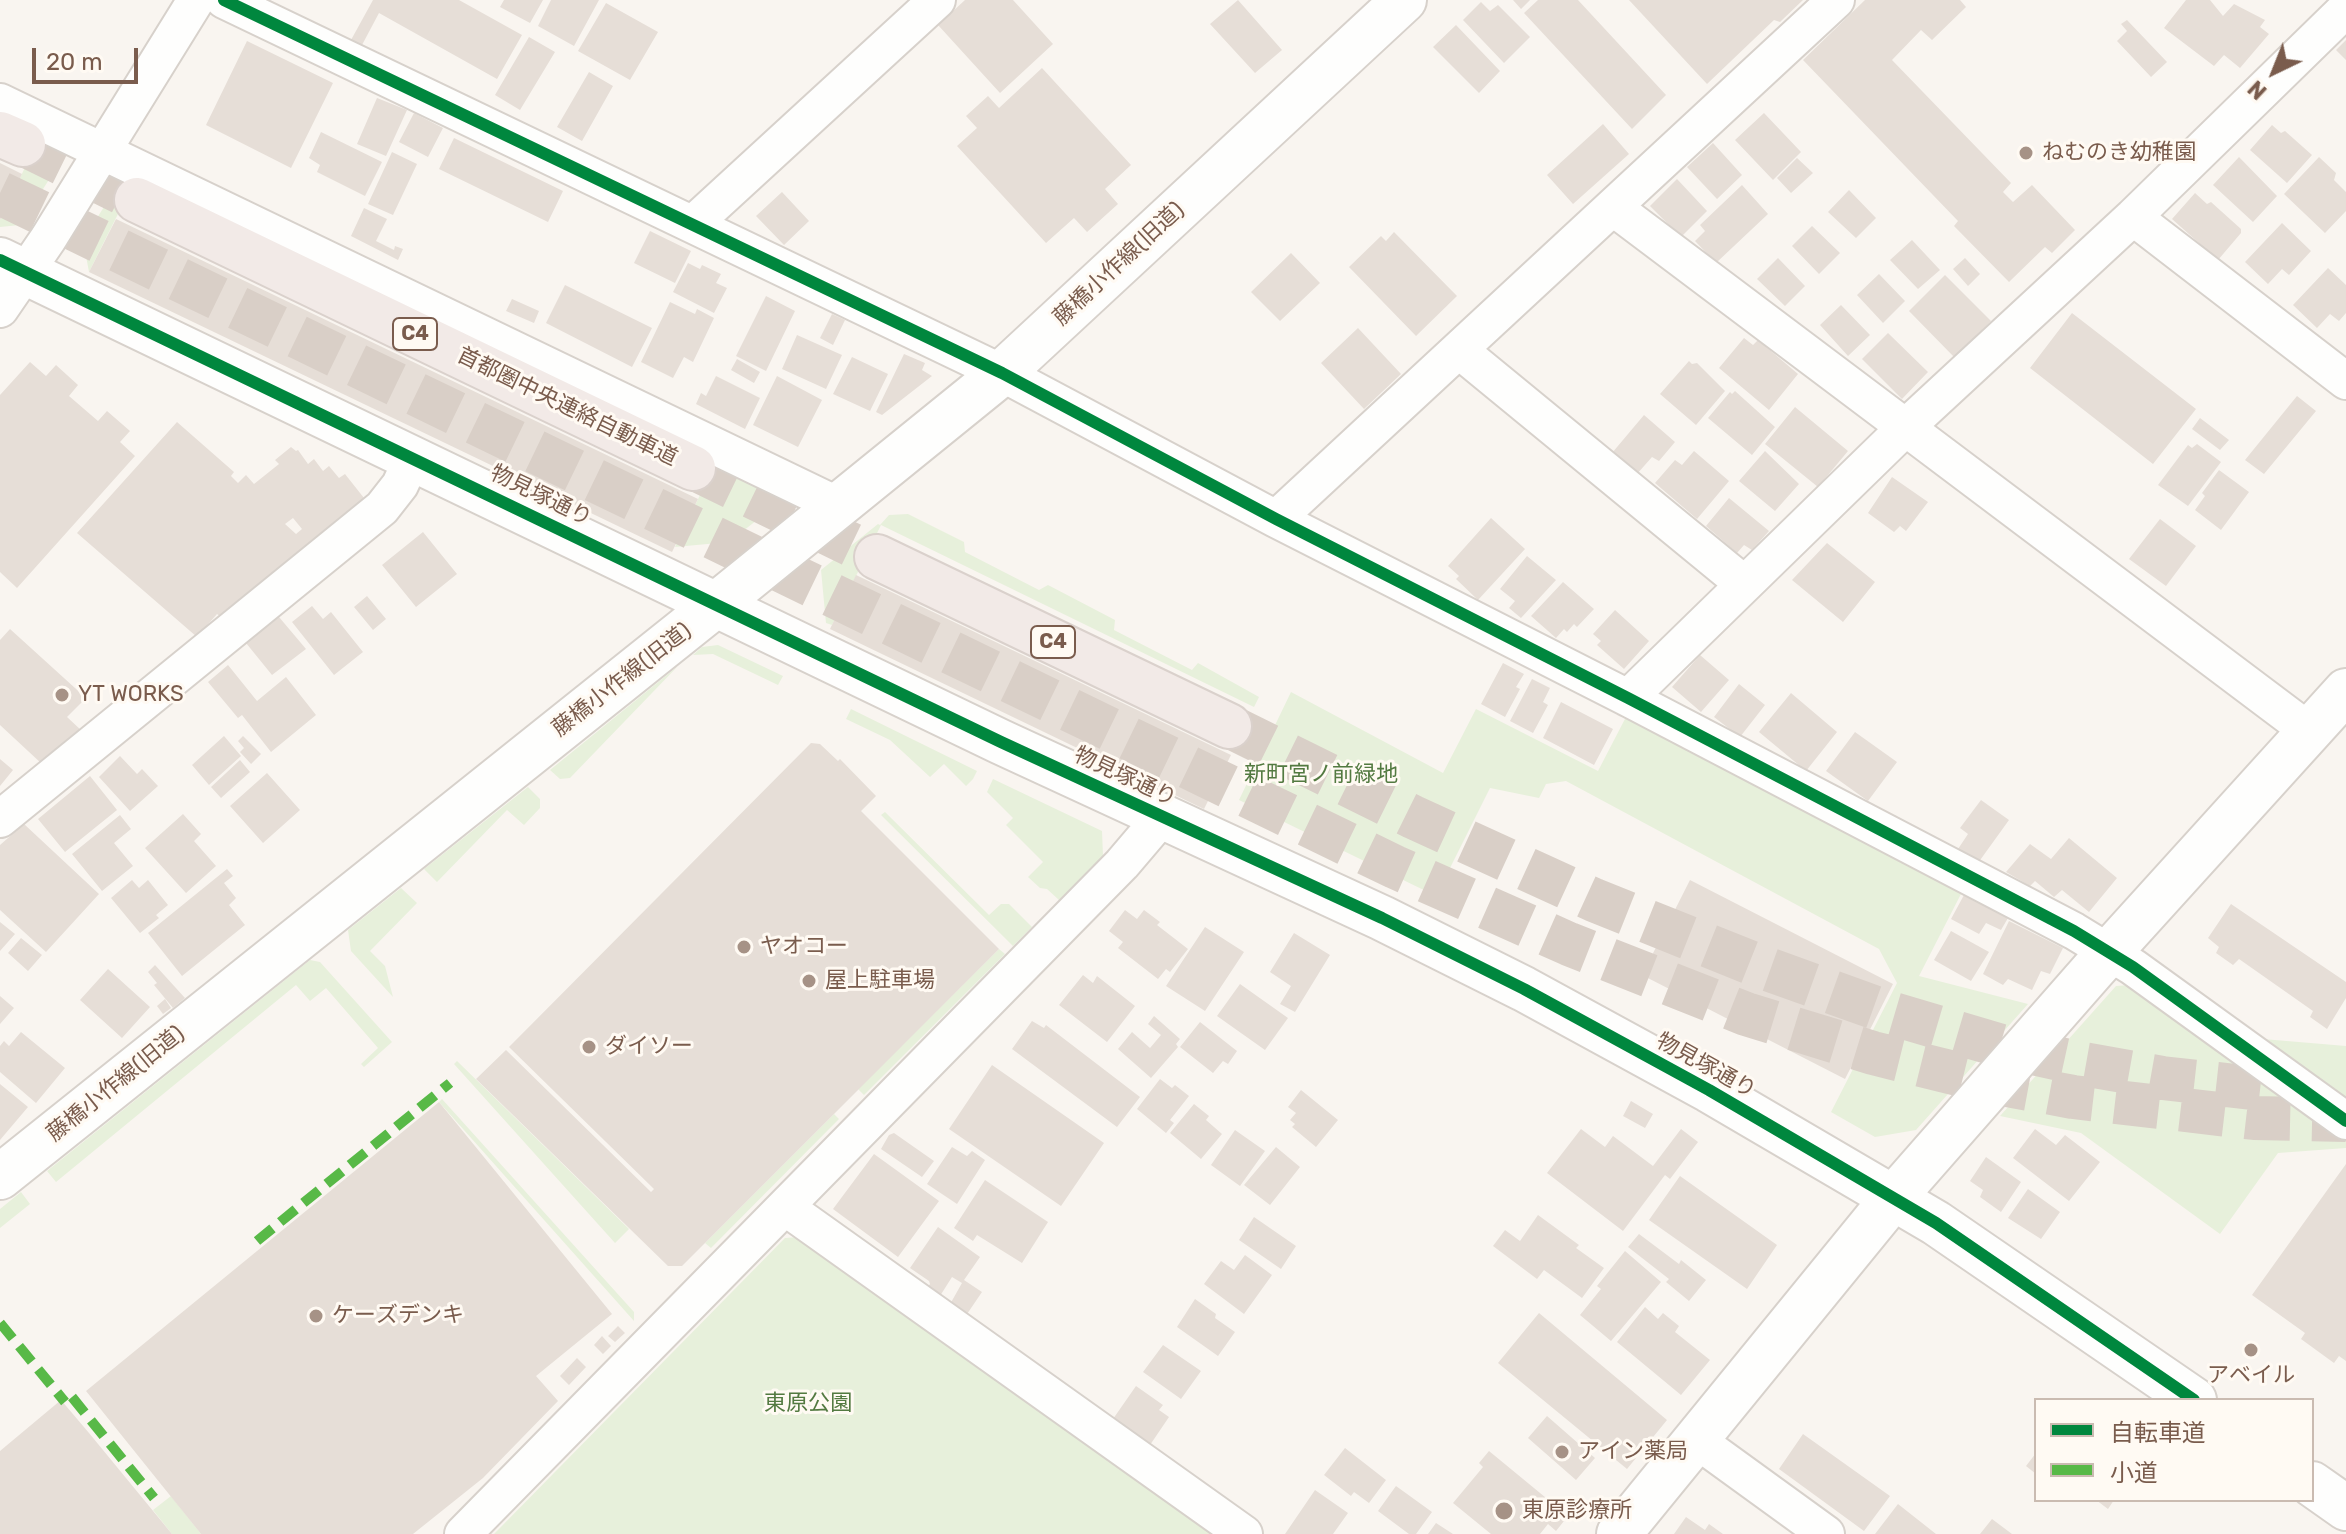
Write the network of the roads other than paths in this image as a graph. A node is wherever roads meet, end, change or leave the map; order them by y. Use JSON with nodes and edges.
{"nodes":[{"id":1,"x":196,"y":0,"type":"edge"},
{"id":2,"x":224,"y":0,"type":"edge"},
{"id":3,"x":937,"y":0,"type":"edge"},
{"id":4,"x":1404,"y":0,"type":"edge"},
{"id":5,"x":1836,"y":0,"type":"edge"},
{"id":6,"x":2346,"y":9,"type":"edge"},
{"id":7,"x":0,"y":102,"type":"edge"},
{"id":8,"x":101,"y":152,"type":"junction"},
{"id":9,"x":137,"y":200,"type":"tunnel mouth"},
{"id":10,"x":1614,"y":208,"type":"junction"},
{"id":11,"x":2133,"y":217,"type":"junction"},
{"id":12,"x":693,"y":224,"type":"junction"},
{"id":13,"x":13,"y":266,"type":"edge"},
{"id":14,"x":0,"y":309,"type":"edge"},
{"id":15,"x":1459,"y":350,"type":"junction"},
{"id":16,"x":1002,"y":373,"type":"junction"},
{"id":17,"x":2346,"y":381,"type":"edge"},
{"id":18,"x":1906,"y":427,"type":"junction"},
{"id":19,"x":413,"y":457,"type":"junction"},
{"id":20,"x":693,"y":468,"type":"tunnel mouth"},
{"id":21,"x":837,"y":505,"type":"junction"},
{"id":22,"x":1276,"y":519,"type":"junction"},
{"id":23,"x":877,"y":557,"type":"tunnel mouth"},
{"id":24,"x":1744,"y":584,"type":"junction"},
{"id":25,"x":717,"y":604,"type":"junction"},
{"id":26,"x":2346,"y":691,"type":"edge"},
{"id":27,"x":1628,"y":698,"type":"junction"},
{"id":28,"x":1229,"y":726,"type":"tunnel mouth"},
{"id":29,"x":2309,"y":731,"type":"junction"},
{"id":30,"x":1162,"y":817,"type":"junction"},
{"id":31,"x":0,"y":819,"type":"edge"},
{"id":32,"x":2110,"y":952,"type":"junction"},
{"id":33,"x":2346,"y":1121,"type":"edge"},
{"id":34,"x":0,"y":1177,"type":"edge"},
{"id":35,"x":1894,"y":1197,"type":"junction"},
{"id":36,"x":785,"y":1207,"type":"junction"},
{"id":37,"x":2191,"y":1398,"type":"edge"},
{"id":38,"x":1695,"y":1439,"type":"junction"},
{"id":39,"x":2314,"y":1485,"type":"edge"},
{"id":40,"x":2346,"y":1508,"type":"edge"},
{"id":41,"x":463,"y":1534,"type":"edge"},
{"id":42,"x":1244,"y":1534,"type":"edge"},
{"id":43,"x":1619,"y":1534,"type":"edge"},
{"id":44,"x":1826,"y":1534,"type":"edge"}],
"edges":[{"from":1,"to":8,"type":"street"},
{"from":2,"to":12,"type":"street"},
{"from":3,"to":12,"type":"street"},
{"from":4,"to":16,"type":"street","name":"藤橋小作線(旧道)"},
{"from":5,"to":10,"type":"street"},
{"from":6,"to":11,"type":"street"},
{"from":7,"to":8,"type":"street"},
{"from":8,"to":13,"type":"street"},
{"from":8,"to":21,"type":"street"},
{"from":9,"to":20,"type":"highway","name":"首都圏中央連絡自動車道","number":"C4"},
{"from":10,"to":15,"type":"street"},
{"from":10,"to":18,"type":"street"},
{"from":11,"to":17,"type":"street"},
{"from":11,"to":18,"type":"street"},
{"from":12,"to":16,"type":"street"},
{"from":13,"to":14,"type":"street"},
{"from":13,"to":19,"type":"street","name":"物見塚通り"},
{"from":15,"to":22,"type":"street"},
{"from":15,"to":24,"type":"street"},
{"from":16,"to":21,"type":"street","name":"藤橋小作線(旧道)"},
{"from":16,"to":22,"type":"street"},
{"from":18,"to":24,"type":"street"},
{"from":18,"to":29,"type":"street"},
{"from":19,"to":25,"type":"street","name":"物見塚通り"},
{"from":19,"to":31,"type":"street"},
{"from":21,"to":25,"type":"street","name":"藤橋小作線(旧道)"},
{"from":22,"to":27,"type":"street"},
{"from":23,"to":28,"type":"highway","number":"C4"},
{"from":24,"to":27,"type":"street"},
{"from":25,"to":30,"type":"street","name":"物見塚通り"},
{"from":25,"to":34,"type":"street","name":"藤橋小作線(旧道)"},
{"from":26,"to":29,"type":"street"},
{"from":27,"to":32,"type":"street"},
{"from":29,"to":32,"type":"street"},
{"from":30,"to":35,"type":"street","name":"物見塚通り"},
{"from":30,"to":36,"type":"street"},
{"from":32,"to":33,"type":"street"},
{"from":32,"to":35,"type":"street"},
{"from":35,"to":37,"type":"street","name":"物見塚通り"},
{"from":35,"to":38,"type":"street"},
{"from":36,"to":41,"type":"street"},
{"from":36,"to":42,"type":"street"},
{"from":38,"to":43,"type":"street"},
{"from":38,"to":44,"type":"street"},
{"from":39,"to":40,"type":"street"}]}
